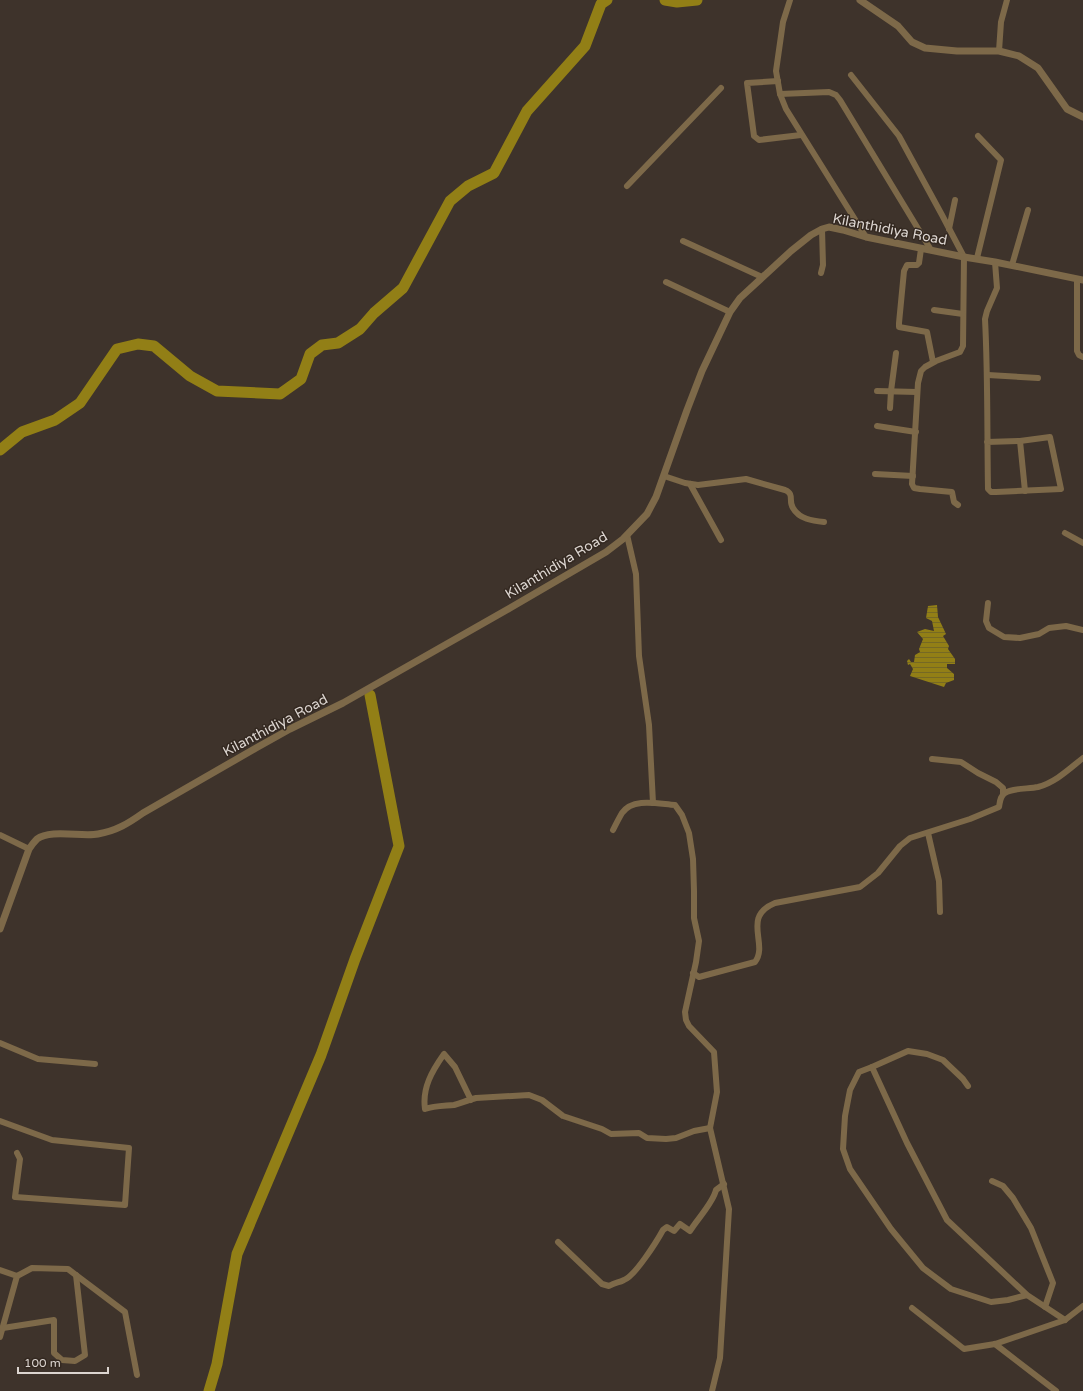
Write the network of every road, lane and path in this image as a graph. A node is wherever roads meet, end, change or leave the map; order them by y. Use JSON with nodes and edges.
{"nodes":[{"id":1,"x":790,"y":0,"type":"edge"},
{"id":2,"x":860,"y":0,"type":"edge"},
{"id":3,"x":1007,"y":0,"type":"edge"},
{"id":4,"x":999,"y":51,"type":"junction"},
{"id":5,"x":851,"y":75,"type":"dead end"},
{"id":6,"x":778,"y":81,"type":"junction"},
{"id":7,"x":720,"y":88,"type":"dead end"},
{"id":8,"x":780,"y":94,"type":"junction"},
{"id":9,"x":1083,"y":118,"type":"edge"},
{"id":10,"x":802,"y":135,"type":"junction"},
{"id":11,"x":978,"y":136,"type":"dead end"},
{"id":12,"x":627,"y":186,"type":"dead end"},
{"id":13,"x":956,"y":200,"type":"dead end"},
{"id":14,"x":1028,"y":210,"type":"dead end"},
{"id":15,"x":822,"y":229,"type":"junction"},
{"id":16,"x":949,"y":229,"type":"junction"},
{"id":17,"x":866,"y":237,"type":"junction"},
{"id":18,"x":683,"y":241,"type":"dead end"},
{"id":19,"x":921,"y":249,"type":"junction"},
{"id":20,"x":930,"y":250,"type":"junction"},
{"id":21,"x":964,"y":257,"type":"junction"},
{"id":22,"x":977,"y":258,"type":"junction"},
{"id":23,"x":995,"y":262,"type":"junction"},
{"id":24,"x":1012,"y":265,"type":"junction"},
{"id":25,"x":821,"y":273,"type":"dead end"},
{"id":26,"x":762,"y":277,"type":"junction"},
{"id":27,"x":1080,"y":280,"type":"edge"},
{"id":28,"x":666,"y":282,"type":"dead end"},
{"id":29,"x":934,"y":310,"type":"dead end"},
{"id":30,"x":730,"y":312,"type":"junction"},
{"id":31,"x":963,"y":314,"type":"junction"},
{"id":32,"x":896,"y":353,"type":"dead end"},
{"id":33,"x":1083,"y":357,"type":"edge"},
{"id":34,"x":933,"y":362,"type":"junction"},
{"id":35,"x":988,"y":375,"type":"junction"},
{"id":36,"x":1038,"y":378,"type":"dead end"},
{"id":37,"x":877,"y":391,"type":"dead end"},
{"id":38,"x":891,"y":392,"type":"junction"},
{"id":39,"x":917,"y":392,"type":"junction"},
{"id":40,"x":890,"y":408,"type":"dead end"},
{"id":41,"x":877,"y":426,"type":"dead end"},
{"id":42,"x":916,"y":432,"type":"junction"},
{"id":43,"x":1020,"y":441,"type":"junction"},
{"id":44,"x":987,"y":442,"type":"junction"},
{"id":45,"x":875,"y":474,"type":"dead end"},
{"id":46,"x":664,"y":476,"type":"junction"},
{"id":47,"x":913,"y":476,"type":"junction"},
{"id":48,"x":690,"y":484,"type":"junction"},
{"id":49,"x":1025,"y":491,"type":"junction"},
{"id":50,"x":958,"y":505,"type":"dead end"},
{"id":51,"x":824,"y":522,"type":"dead end"},
{"id":52,"x":1065,"y":533,"type":"dead end"},
{"id":53,"x":627,"y":535,"type":"junction"},
{"id":54,"x":721,"y":540,"type":"dead end"},
{"id":55,"x":1083,"y":543,"type":"edge"},
{"id":56,"x":988,"y":603,"type":"dead end"},
{"id":57,"x":1083,"y":630,"type":"edge"},
{"id":58,"x":1083,"y":758,"type":"edge"},
{"id":59,"x":932,"y":759,"type":"dead end"},
{"id":60,"x":1003,"y":794,"type":"junction"},
{"id":61,"x":653,"y":803,"type":"junction"},
{"id":62,"x":613,"y":830,"type":"dead end"},
{"id":63,"x":928,"y":833,"type":"junction"},
{"id":64,"x":0,"y":835,"type":"edge"},
{"id":65,"x":29,"y":849,"type":"junction"},
{"id":66,"x":940,"y":912,"type":"dead end"},
{"id":67,"x":0,"y":929,"type":"edge"},
{"id":68,"x":693,"y":973,"type":"junction"},
{"id":69,"x":0,"y":1043,"type":"edge"},
{"id":70,"x":95,"y":1064,"type":"dead end"},
{"id":71,"x":872,"y":1067,"type":"junction"},
{"id":72,"x":968,"y":1086,"type":"dead end"},
{"id":73,"x":471,"y":1100,"type":"junction"},
{"id":74,"x":0,"y":1122,"type":"edge"},
{"id":75,"x":710,"y":1128,"type":"junction"},
{"id":76,"x":17,"y":1153,"type":"dead end"},
{"id":77,"x":992,"y":1181,"type":"dead end"},
{"id":78,"x":724,"y":1184,"type":"junction"},
{"id":79,"x":558,"y":1242,"type":"dead end"},
{"id":80,"x":0,"y":1270,"type":"edge"},
{"id":81,"x":76,"y":1275,"type":"junction"},
{"id":82,"x":17,"y":1276,"type":"junction"},
{"id":83,"x":1027,"y":1295,"type":"junction"},
{"id":84,"x":1083,"y":1306,"type":"edge"},
{"id":85,"x":1045,"y":1307,"type":"junction"},
{"id":86,"x":912,"y":1308,"type":"dead end"},
{"id":87,"x":1065,"y":1320,"type":"junction"},
{"id":88,"x":3,"y":1328,"type":"junction"},
{"id":89,"x":0,"y":1337,"type":"edge"},
{"id":90,"x":995,"y":1344,"type":"junction"},
{"id":91,"x":137,"y":1375,"type":"dead end"},
{"id":92,"x":712,"y":1391,"type":"edge"},
{"id":93,"x":1056,"y":1391,"type":"edge"}],
"edges":[{"from":1,"to":6,"type":"street"},
{"from":2,"to":4,"type":"street"},
{"from":3,"to":4,"type":"street"},
{"from":4,"to":9,"type":"street"},
{"from":5,"to":16,"type":"street"},
{"from":6,"to":8,"type":"street"},
{"from":6,"to":10,"type":"street"},
{"from":7,"to":12,"type":"street"},
{"from":8,"to":10,"type":"street"},
{"from":8,"to":20,"type":"street"},
{"from":10,"to":17,"type":"street"},
{"from":11,"to":22,"type":"street"},
{"from":13,"to":16,"type":"street"},
{"from":14,"to":24,"type":"street"},
{"from":15,"to":17,"type":"street","name":"Kilanthidiya Road"},
{"from":15,"to":25,"type":"street"},
{"from":15,"to":26,"type":"street","name":"Kilanthidiya Road"},
{"from":16,"to":21,"type":"street"},
{"from":17,"to":19,"type":"street","name":"Kilanthidiya Road"},
{"from":18,"to":26,"type":"street"},
{"from":19,"to":20,"type":"street","name":"Kilanthidiya Road"},
{"from":19,"to":34,"type":"street"},
{"from":20,"to":21,"type":"street","name":"Kilanthidiya Road"},
{"from":21,"to":22,"type":"street","name":"Kilanthidiya Road"},
{"from":21,"to":31,"type":"street"},
{"from":22,"to":23,"type":"street","name":"Kilanthidiya Road"},
{"from":23,"to":24,"type":"street","name":"Kilanthidiya Road"},
{"from":23,"to":35,"type":"street"},
{"from":24,"to":27,"type":"street","name":"Kilanthidiya Road"},
{"from":26,"to":30,"type":"street","name":"Kilanthidiya Road"},
{"from":27,"to":33,"type":"street"},
{"from":28,"to":30,"type":"street"},
{"from":29,"to":31,"type":"street"},
{"from":30,"to":46,"type":"street","name":"Kilanthidiya Road"},
{"from":31,"to":34,"type":"street"},
{"from":32,"to":38,"type":"street"},
{"from":34,"to":39,"type":"street"},
{"from":35,"to":36,"type":"street"},
{"from":35,"to":44,"type":"street"},
{"from":37,"to":38,"type":"street"},
{"from":38,"to":39,"type":"street"},
{"from":38,"to":40,"type":"street"},
{"from":39,"to":42,"type":"street"},
{"from":41,"to":42,"type":"street"},
{"from":42,"to":47,"type":"street"},
{"from":43,"to":44,"type":"street"},
{"from":43,"to":49,"type":"street"},
{"from":43,"to":49,"type":"street"},
{"from":44,"to":49,"type":"street"},
{"from":45,"to":47,"type":"street"},
{"from":46,"to":48,"type":"street"},
{"from":46,"to":53,"type":"street","name":"Kilanthidiya Road"},
{"from":47,"to":50,"type":"street"},
{"from":48,"to":51,"type":"street"},
{"from":48,"to":54,"type":"street"},
{"from":52,"to":55,"type":"street"},
{"from":53,"to":61,"type":"street"},
{"from":53,"to":65,"type":"street","name":"Kilanthidiya Road"},
{"from":56,"to":57,"type":"street"},
{"from":58,"to":60,"type":"street"},
{"from":59,"to":60,"type":"street"},
{"from":60,"to":63,"type":"street"},
{"from":61,"to":62,"type":"street"},
{"from":61,"to":68,"type":"street"},
{"from":63,"to":66,"type":"street"},
{"from":63,"to":68,"type":"street"},
{"from":64,"to":65,"type":"street"},
{"from":65,"to":67,"type":"street","name":"Kilanthidiya Road"},
{"from":68,"to":75,"type":"street"},
{"from":69,"to":70,"type":"street"},
{"from":71,"to":72,"type":"street"},
{"from":71,"to":83,"type":"street"},
{"from":71,"to":83,"type":"street"},
{"from":73,"to":73,"type":"street"},
{"from":73,"to":75,"type":"street"},
{"from":74,"to":76,"type":"street"},
{"from":75,"to":78,"type":"street"},
{"from":77,"to":85,"type":"street"},
{"from":78,"to":79,"type":"street"},
{"from":78,"to":92,"type":"street"},
{"from":80,"to":82,"type":"street"},
{"from":81,"to":82,"type":"street"},
{"from":81,"to":88,"type":"street"},
{"from":81,"to":91,"type":"street"},
{"from":82,"to":88,"type":"street"},
{"from":83,"to":85,"type":"street"},
{"from":84,"to":87,"type":"street"},
{"from":85,"to":87,"type":"street"},
{"from":86,"to":90,"type":"street"},
{"from":87,"to":90,"type":"street"},
{"from":88,"to":89,"type":"street"},
{"from":90,"to":93,"type":"street"}]}
